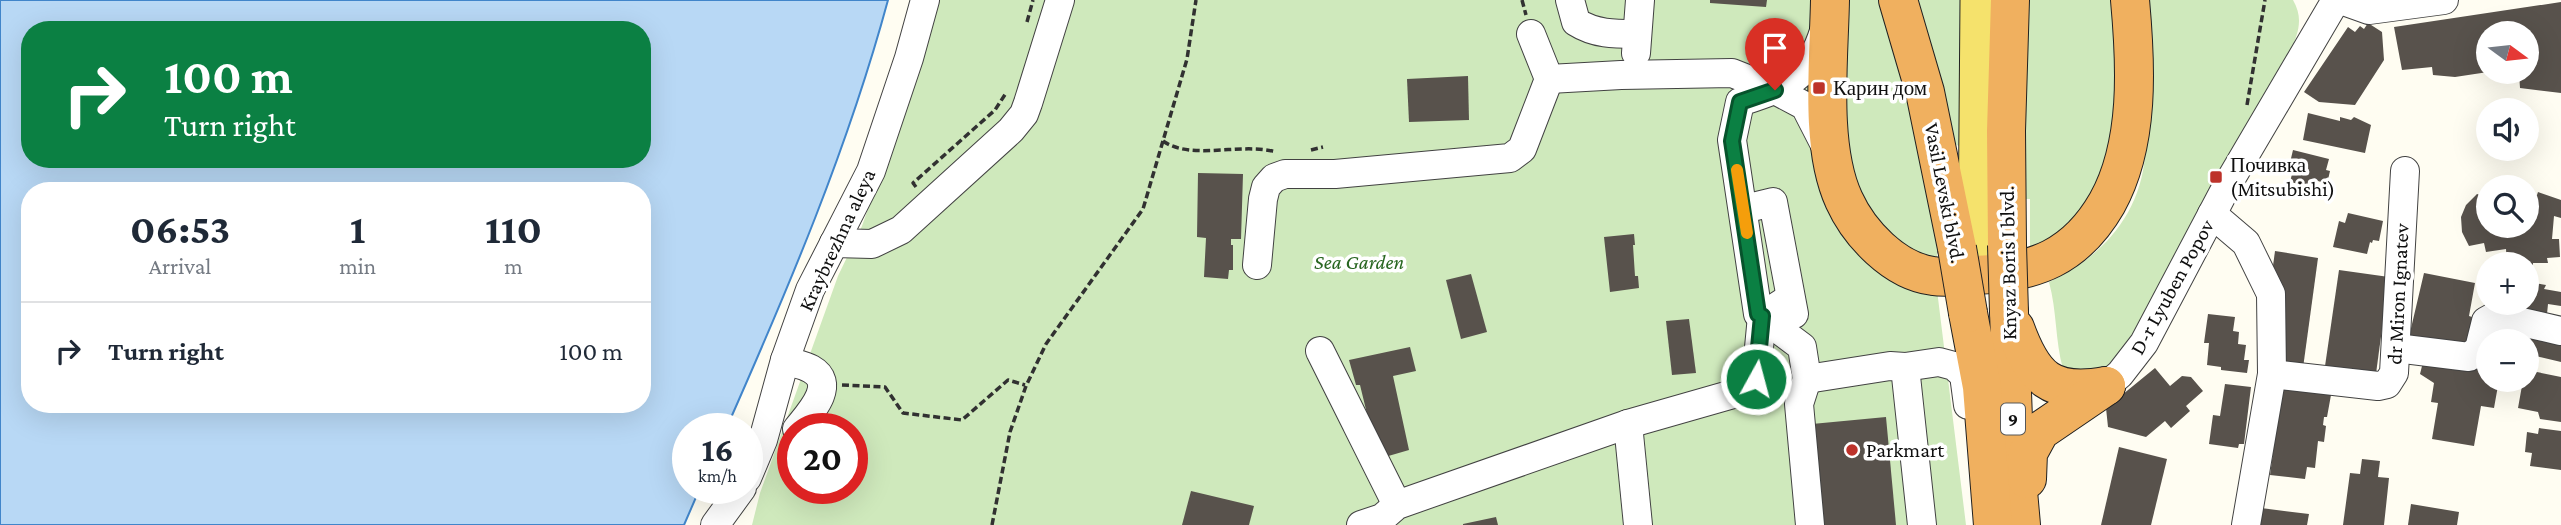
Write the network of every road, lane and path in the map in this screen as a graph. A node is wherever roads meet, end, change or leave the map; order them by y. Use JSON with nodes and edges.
{"nodes":[{"id":1,"x":925,"y":0,"type":"edge"},
{"id":2,"x":1033,"y":0,"type":"edge"},
{"id":3,"x":1060,"y":0,"type":"edge"},
{"id":4,"x":1196,"y":0,"type":"edge"},
{"id":5,"x":1570,"y":0,"type":"edge"},
{"id":6,"x":1640,"y":0,"type":"edge"},
{"id":7,"x":1898,"y":0,"type":"edge"},
{"id":8,"x":1978,"y":0,"type":"edge"},
{"id":9,"x":2010,"y":0,"type":"edge"},
{"id":10,"x":2130,"y":0,"type":"edge"},
{"id":11,"x":2265,"y":0,"type":"edge"},
{"id":12,"x":2336,"y":0,"type":"edge"},
{"id":13,"x":2342,"y":0,"type":"edge"},
{"id":14,"x":2444,"y":0,"type":"edge"},
{"id":15,"x":1829,"y":7,"type":"edge"},
{"id":16,"x":1027,"y":23,"type":"dead end"},
{"id":17,"x":1531,"y":34,"type":"dead end"},
{"id":18,"x":1629,"y":34,"type":"junction"},
{"id":19,"x":1628,"y":75,"type":"junction"},
{"id":20,"x":1549,"y":79,"type":"junction"},
{"id":21,"x":1007,"y":90,"type":"dead end"},
{"id":22,"x":1775,"y":90,"type":"junction"},
{"id":23,"x":2245,"y":115,"type":"dead end"},
{"id":24,"x":1163,"y":141,"type":"junction"},
{"id":25,"x":1323,"y":147,"type":"dead end"},
{"id":26,"x":1304,"y":152,"type":"dead end"},
{"id":27,"x":1286,"y":155,"type":"dead end"},
{"id":28,"x":1831,"y":156,"type":"junction"},
{"id":29,"x":2405,"y":171,"type":"dead end"},
{"id":30,"x":931,"y":203,"type":"junction"},
{"id":31,"x":1744,"y":209,"type":"junction"},
{"id":32,"x":2213,"y":214,"type":"junction"},
{"id":33,"x":834,"y":243,"type":"junction"},
{"id":34,"x":1980,"y":246,"type":"junction"},
{"id":35,"x":1257,"y":265,"type":"dead end"},
{"id":36,"x":1790,"y":298,"type":"junction"},
{"id":37,"x":1985,"y":313,"type":"junction"},
{"id":38,"x":1762,"y":316,"type":"junction"},
{"id":39,"x":2561,"y":331,"type":"edge"},
{"id":40,"x":1802,"y":347,"type":"junction"},
{"id":41,"x":2396,"y":348,"type":"junction"},
{"id":42,"x":1320,"y":351,"type":"dead end"},
{"id":43,"x":785,"y":360,"type":"junction"},
{"id":44,"x":1905,"y":367,"type":"junction"},
{"id":45,"x":2272,"y":374,"type":"junction"},
{"id":46,"x":1807,"y":379,"type":"junction"},
{"id":47,"x":822,"y":384,"type":"junction"},
{"id":48,"x":1026,"y":386,"type":"junction"},
{"id":49,"x":2106,"y":386,"type":"junction"},
{"id":50,"x":809,"y":413,"type":"edge"},
{"id":51,"x":1628,"y":424,"type":"junction"},
{"id":52,"x":1986,"y":438,"type":"junction"},
{"id":53,"x":763,"y":440,"type":"edge"},
{"id":54,"x":777,"y":450,"type":"edge"},
{"id":55,"x":763,"y":464,"type":"edge"},
{"id":56,"x":731,"y":504,"type":"edge"},
{"id":57,"x":740,"y":504,"type":"edge"},
{"id":58,"x":1397,"y":505,"type":"junction"},
{"id":59,"x":715,"y":525,"type":"edge"},
{"id":60,"x":736,"y":525,"type":"edge"},
{"id":61,"x":992,"y":525,"type":"edge"},
{"id":62,"x":1361,"y":525,"type":"edge"},
{"id":63,"x":1638,"y":525,"type":"edge"},
{"id":64,"x":1810,"y":525,"type":"edge"},
{"id":65,"x":1922,"y":525,"type":"edge"},
{"id":66,"x":1993,"y":525,"type":"edge"},
{"id":67,"x":2023,"y":525,"type":"edge"},
{"id":68,"x":2246,"y":525,"type":"edge"}],
"edges":[{"from":1,"to":33,"type":"street","name":"Kraybrezhna aleya"},
{"from":2,"to":16,"type":"path"},
{"from":3,"to":30,"type":"street"},
{"from":4,"to":24,"type":"path"},
{"from":5,"to":18,"type":"street"},
{"from":6,"to":18,"type":"street"},
{"from":7,"to":34,"type":"highway","name":"Vasil Levski blvd.","number":"9"},
{"from":8,"to":34,"type":"main road","name":"Knyaz Boris I blvd."},
{"from":9,"to":34,"type":"highway","name":"Knyaz Boris I blvd.","number":"9"},
{"from":10,"to":28,"type":"highway"},
{"from":11,"to":23,"type":"path"},
{"from":12,"to":32,"type":"street","name":"D-r Lyuben Popov"},
{"from":13,"to":14,"type":"street"},
{"from":15,"to":22,"type":"street"},
{"from":15,"to":28,"type":"highway"},
{"from":17,"to":20,"type":"street"},
{"from":18,"to":19,"type":"street"},
{"from":19,"to":20,"type":"street"},
{"from":19,"to":22,"type":"street"},
{"from":20,"to":35,"type":"street"},
{"from":21,"to":30,"type":"path"},
{"from":22,"to":28,"type":"street"},
{"from":22,"to":31,"type":"street"},
{"from":24,"to":27,"type":"path"},
{"from":24,"to":48,"type":"path"},
{"from":25,"to":26,"type":"path"},
{"from":29,"to":41,"type":"street","name":"dr Miron Ignatev"},
{"from":30,"to":33,"type":"street"},
{"from":31,"to":36,"type":"street"},
{"from":31,"to":38,"type":"street"},
{"from":32,"to":45,"type":"street"},
{"from":32,"to":49,"type":"street","name":"D-r Lyuben Popov"},
{"from":33,"to":43,"type":"street","name":"Kraybrezhna aleya"},
{"from":34,"to":37,"type":"highway","name":"Knyaz Boris I blvd.","number":"9","bridge":true},
{"from":34,"to":37,"type":"highway","name":"Vasil Levski blvd.","number":"9","bridge":true},
{"from":36,"to":38,"type":"street"},
{"from":36,"to":40,"type":"street"},
{"from":37,"to":49,"type":"highway"},
{"from":37,"to":52,"type":"highway","name":"Vasil Levski blvd.","number":"9"},
{"from":37,"to":67,"type":"highway","name":"Knyaz Boris I blvd.","number":"9"},
{"from":38,"to":40,"type":"street"},
{"from":38,"to":51,"type":"street"},
{"from":39,"to":41,"type":"street"},
{"from":40,"to":46,"type":"street"},
{"from":41,"to":45,"type":"street","name":"dr Miron Ignatev"},
{"from":42,"to":58,"type":"street"},
{"from":43,"to":47,"type":"street"},
{"from":43,"to":53,"type":"street","name":"Kraybrezhna aleya"},
{"from":44,"to":46,"type":"street"},
{"from":44,"to":52,"type":"street"},
{"from":44,"to":65,"type":"street"},
{"from":45,"to":68,"type":"street"},
{"from":46,"to":64,"type":"street"},
{"from":47,"to":48,"type":"path"},
{"from":47,"to":50,"type":"street"},
{"from":48,"to":61,"type":"path"},
{"from":49,"to":67,"type":"highway"},
{"from":51,"to":58,"type":"street"},
{"from":51,"to":63,"type":"street"},
{"from":52,"to":66,"type":"highway","number":"9"},
{"from":54,"to":55,"type":"street"},
{"from":56,"to":59,"type":"street"},
{"from":57,"to":60,"type":"street"},
{"from":58,"to":62,"type":"street"}]}
